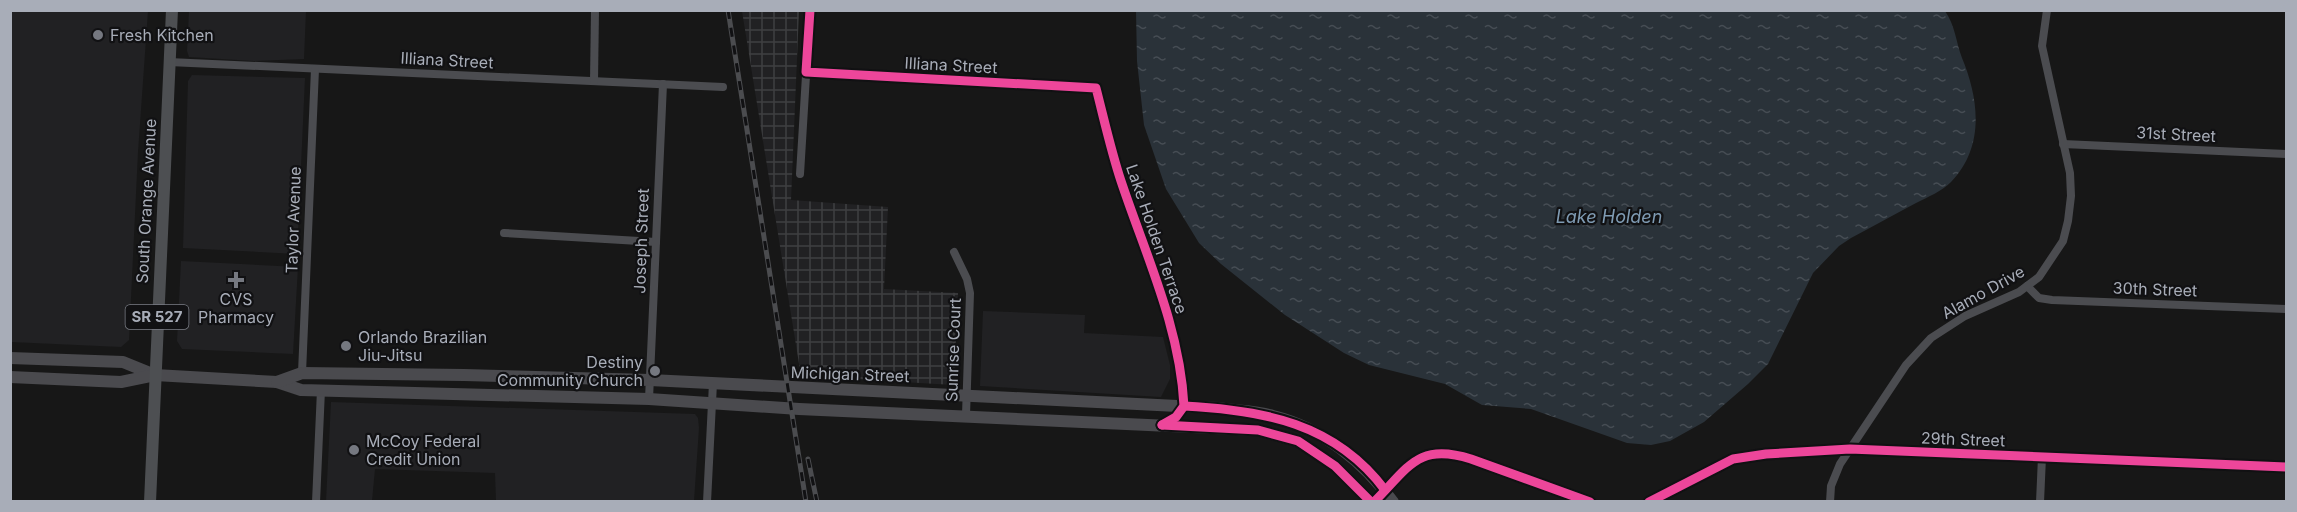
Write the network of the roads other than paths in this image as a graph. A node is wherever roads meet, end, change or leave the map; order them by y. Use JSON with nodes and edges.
{"nodes":[{"id":1,"x":172,"y":10,"type":"edge"},
{"id":2,"x":595,"y":10,"type":"edge"},
{"id":3,"x":810,"y":10,"type":"edge"},
{"id":4,"x":2047,"y":10,"type":"edge"},
{"id":5,"x":170,"y":62,"type":"junction"},
{"id":6,"x":315,"y":69,"type":"junction"},
{"id":7,"x":806,"y":72,"type":"junction"},
{"id":8,"x":594,"y":81,"type":"junction"},
{"id":9,"x":663,"y":84,"type":"junction"},
{"id":10,"x":723,"y":87,"type":"dead end"},
{"id":11,"x":1095,"y":88,"type":"joint"},
{"id":12,"x":2063,"y":144,"type":"junction"},
{"id":13,"x":2286,"y":154,"type":"edge"},
{"id":14,"x":800,"y":174,"type":"dead end"},
{"id":15,"x":504,"y":233,"type":"dead end"},
{"id":16,"x":656,"y":242,"type":"junction"},
{"id":17,"x":954,"y":252,"type":"dead end"},
{"id":18,"x":2027,"y":286,"type":"junction"},
{"id":19,"x":2286,"y":309,"type":"edge"},
{"id":20,"x":10,"y":358,"type":"edge"},
{"id":21,"x":302,"y":373,"type":"junction"},
{"id":22,"x":338,"y":374,"type":"junction"},
{"id":23,"x":155,"y":375,"type":"junction"},
{"id":24,"x":464,"y":375,"type":"junction"},
{"id":25,"x":10,"y":377,"type":"edge"},
{"id":26,"x":651,"y":380,"type":"junction"},
{"id":27,"x":277,"y":382,"type":"junction"},
{"id":28,"x":713,"y":383,"type":"junction"},
{"id":29,"x":321,"y":390,"type":"junction"},
{"id":30,"x":463,"y":394,"type":"junction"},
{"id":31,"x":967,"y":395,"type":"junction"},
{"id":32,"x":650,"y":399,"type":"junction"},
{"id":33,"x":712,"y":402,"type":"junction"},
{"id":34,"x":1184,"y":406,"type":"junction"},
{"id":35,"x":966,"y":415,"type":"junction"},
{"id":36,"x":1162,"y":425,"type":"junction"},
{"id":37,"x":1850,"y":449,"type":"junction"},
{"id":38,"x":2042,"y":458,"type":"junction"},
{"id":39,"x":2286,"y":467,"type":"edge"},
{"id":40,"x":1385,"y":490,"type":"junction"},
{"id":41,"x":150,"y":501,"type":"edge"},
{"id":42,"x":316,"y":501,"type":"edge"},
{"id":43,"x":707,"y":501,"type":"edge"},
{"id":44,"x":1373,"y":501,"type":"edge"},
{"id":45,"x":1393,"y":501,"type":"edge"},
{"id":46,"x":1590,"y":501,"type":"edge"},
{"id":47,"x":1649,"y":501,"type":"edge"},
{"id":48,"x":1830,"y":501,"type":"edge"},
{"id":49,"x":2040,"y":501,"type":"edge"}],
"edges":[{"from":1,"to":5,"type":"main road","name":"South Orange Avenue","number":"SR 527"},
{"from":2,"to":8,"type":"street"},
{"from":3,"to":7,"type":"street"},
{"from":4,"to":12,"type":"street","name":"Alamo Drive"},
{"from":5,"to":6,"type":"street","name":"Illiana Street"},
{"from":5,"to":23,"type":"main road","name":"South Orange Avenue","number":"SR 527"},
{"from":6,"to":8,"type":"street","name":"Illiana Street"},
{"from":6,"to":21,"type":"street","name":"Taylor Avenue"},
{"from":7,"to":11,"type":"street","name":"Illiana Street"},
{"from":7,"to":14,"type":"street"},
{"from":8,"to":9,"type":"street","name":"Illiana Street"},
{"from":9,"to":10,"type":"street","name":"Illiana Street"},
{"from":9,"to":16,"type":"street","name":"Joseph Street"},
{"from":11,"to":34,"type":"street","name":"Lake Holden Terrace"},
{"from":12,"to":13,"type":"street","name":"31st Street"},
{"from":12,"to":18,"type":"street","name":"Alamo Drive"},
{"from":15,"to":16,"type":"street"},
{"from":16,"to":26,"type":"street","name":"Joseph Street"},
{"from":17,"to":31,"type":"street","name":"Sunrise Court"},
{"from":18,"to":19,"type":"street","name":"30th Street"},
{"from":18,"to":37,"type":"street","name":"Alamo Drive"},
{"from":20,"to":23,"type":"main road","name":"Michigan Street"},
{"from":21,"to":22,"type":"main road","name":"Michigan Street"},
{"from":21,"to":27,"type":"main road","name":"Michigan Street"},
{"from":22,"to":24,"type":"main road","name":"Michigan Street"},
{"from":22,"to":29,"type":"main road"},
{"from":23,"to":25,"type":"main road","name":"Michigan Street"},
{"from":23,"to":27,"type":"main road","name":"Michigan Street"},
{"from":23,"to":41,"type":"main road","name":"South Orange Avenue","number":"SR 527"},
{"from":24,"to":26,"type":"main road","name":"Michigan Street"},
{"from":24,"to":30,"type":"main road"},
{"from":26,"to":28,"type":"main road","name":"Michigan Street"},
{"from":26,"to":32,"type":"street","name":"Joseph Street"},
{"from":27,"to":29,"type":"main road","name":"Michigan Street"},
{"from":28,"to":31,"type":"main road","name":"Michigan Street"},
{"from":28,"to":33,"type":"street"},
{"from":29,"to":30,"type":"main road","name":"Michigan Street"},
{"from":29,"to":42,"type":"street"},
{"from":30,"to":32,"type":"main road","name":"Michigan Street"},
{"from":31,"to":34,"type":"main road","name":"Michigan Street"},
{"from":31,"to":35,"type":"street","name":"Sunrise Court"},
{"from":32,"to":33,"type":"main road","name":"Michigan Street"},
{"from":33,"to":35,"type":"main road","name":"Michigan Street"},
{"from":33,"to":43,"type":"street"},
{"from":34,"to":36,"type":"street"},
{"from":34,"to":40,"type":"main road","name":"Michigan Street"},
{"from":35,"to":36,"type":"main road","name":"Michigan Street"},
{"from":36,"to":44,"type":"main road","name":"Michigan Street"},
{"from":37,"to":38,"type":"street","name":"29th Street"},
{"from":37,"to":47,"type":"street","name":"29th Street"},
{"from":37,"to":48,"type":"street","name":"Alamo Drive"},
{"from":38,"to":39,"type":"street","name":"29th Street"},
{"from":38,"to":49,"type":"street"},
{"from":40,"to":44,"type":"street"},
{"from":40,"to":45,"type":"main road","name":"Michigan Street"},
{"from":40,"to":46,"type":"street"}]}
